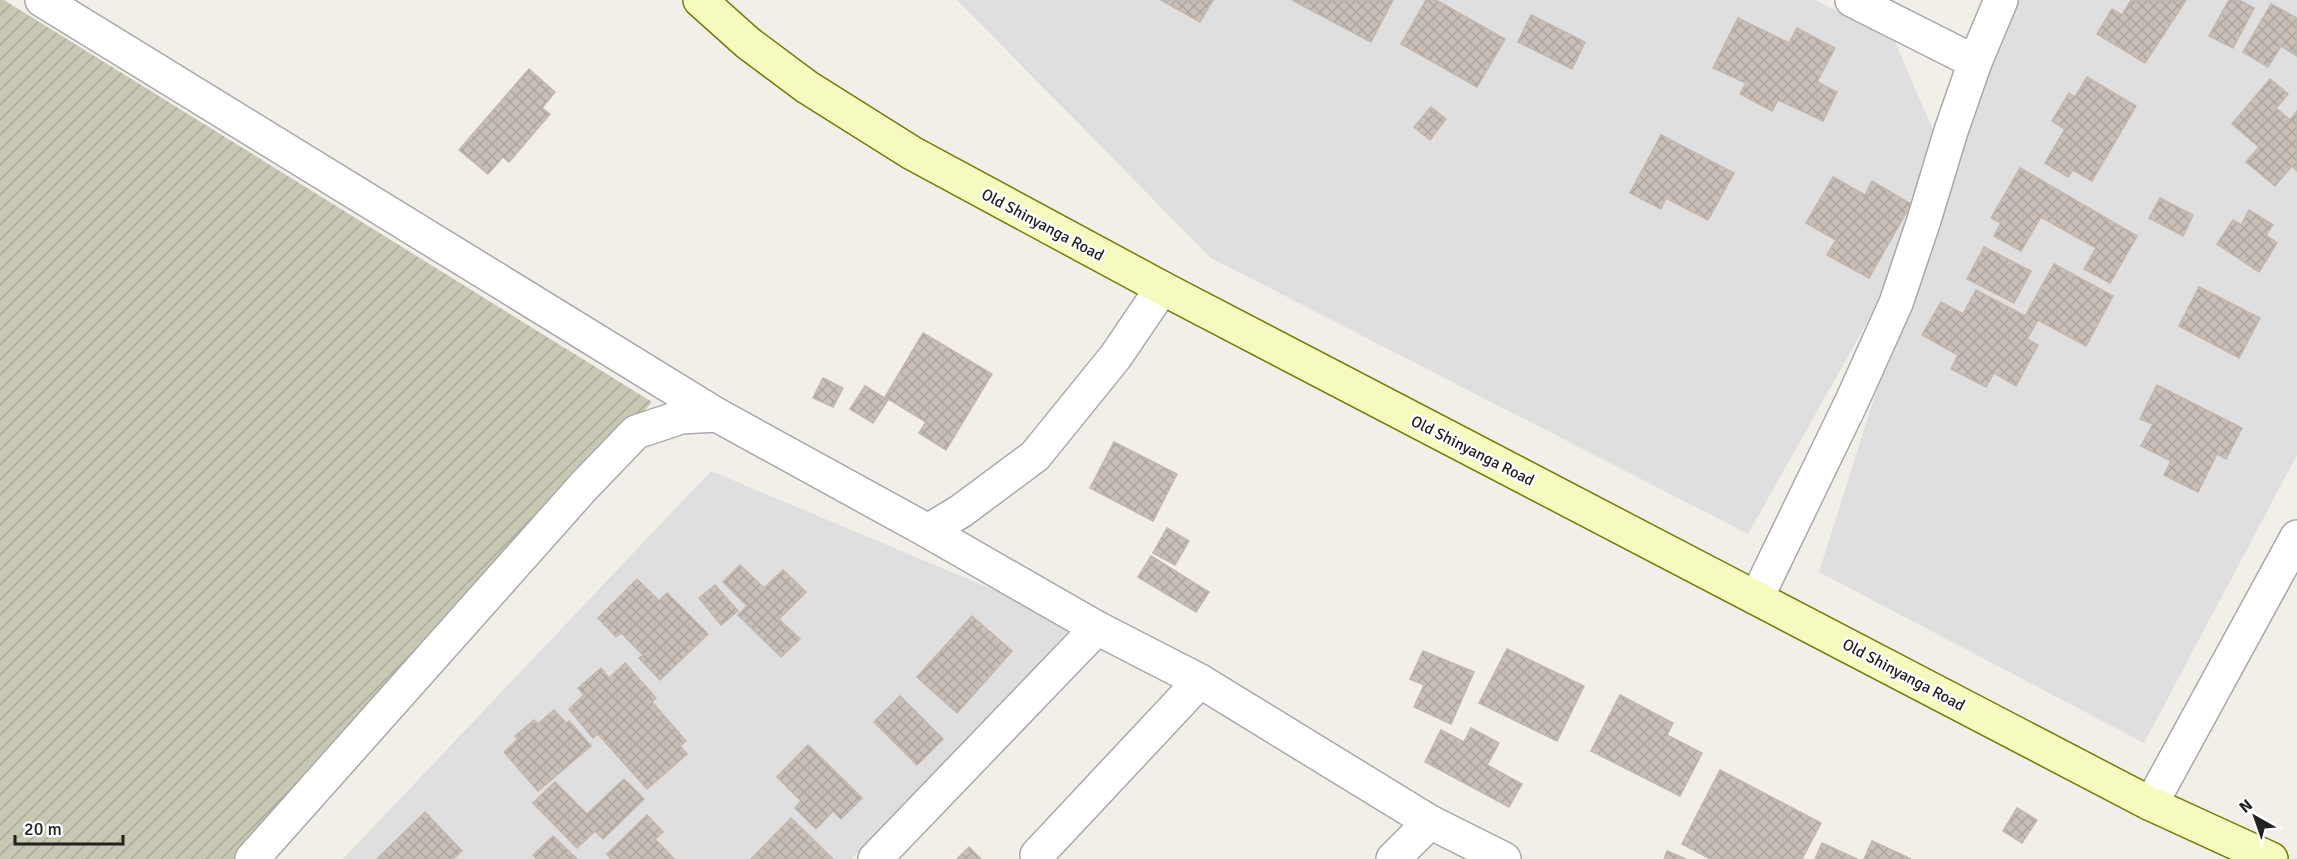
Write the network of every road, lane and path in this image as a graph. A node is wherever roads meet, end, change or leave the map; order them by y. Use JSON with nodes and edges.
{"nodes":[{"id":1,"x":42,"y":0,"type":"edge"},
{"id":2,"x":700,"y":0,"type":"edge"},
{"id":3,"x":1852,"y":0,"type":"edge"},
{"id":4,"x":2001,"y":0,"type":"edge"},
{"id":5,"x":1975,"y":62,"type":"junction"},
{"id":6,"x":1162,"y":288,"type":"junction"},
{"id":7,"x":717,"y":415,"type":"junction"},
{"id":8,"x":928,"y":531,"type":"junction"},
{"id":9,"x":2297,"y":537,"type":"edge"},
{"id":10,"x":1757,"y":597,"type":"junction"},
{"id":11,"x":1097,"y":628,"type":"junction"},
{"id":12,"x":1200,"y":681,"type":"junction"},
{"id":13,"x":2151,"y":804,"type":"junction"},
{"id":14,"x":1430,"y":822,"type":"junction"},
{"id":15,"x":1037,"y":855,"type":"dead end"},
{"id":16,"x":252,"y":859,"type":"edge"},
{"id":17,"x":875,"y":859,"type":"edge"},
{"id":18,"x":1393,"y":859,"type":"edge"},
{"id":19,"x":1504,"y":859,"type":"edge"},
{"id":20,"x":2271,"y":859,"type":"edge"}],
"edges":[{"from":1,"to":7,"type":"street"},
{"from":2,"to":6,"type":"main road","name":"Old Shinyanga Road"},
{"from":3,"to":5,"type":"street"},
{"from":4,"to":5,"type":"street"},
{"from":5,"to":10,"type":"street"},
{"from":6,"to":8,"type":"street"},
{"from":6,"to":10,"type":"main road","name":"Old Shinyanga Road"},
{"from":7,"to":8,"type":"street"},
{"from":7,"to":16,"type":"street"},
{"from":8,"to":11,"type":"street"},
{"from":9,"to":13,"type":"street"},
{"from":10,"to":13,"type":"main road","name":"Old Shinyanga Road"},
{"from":11,"to":12,"type":"street"},
{"from":11,"to":17,"type":"street"},
{"from":12,"to":14,"type":"street"},
{"from":12,"to":15,"type":"street"},
{"from":13,"to":20,"type":"main road","name":"Old Shinyanga Road"},
{"from":14,"to":18,"type":"street"},
{"from":14,"to":19,"type":"street"}]}
